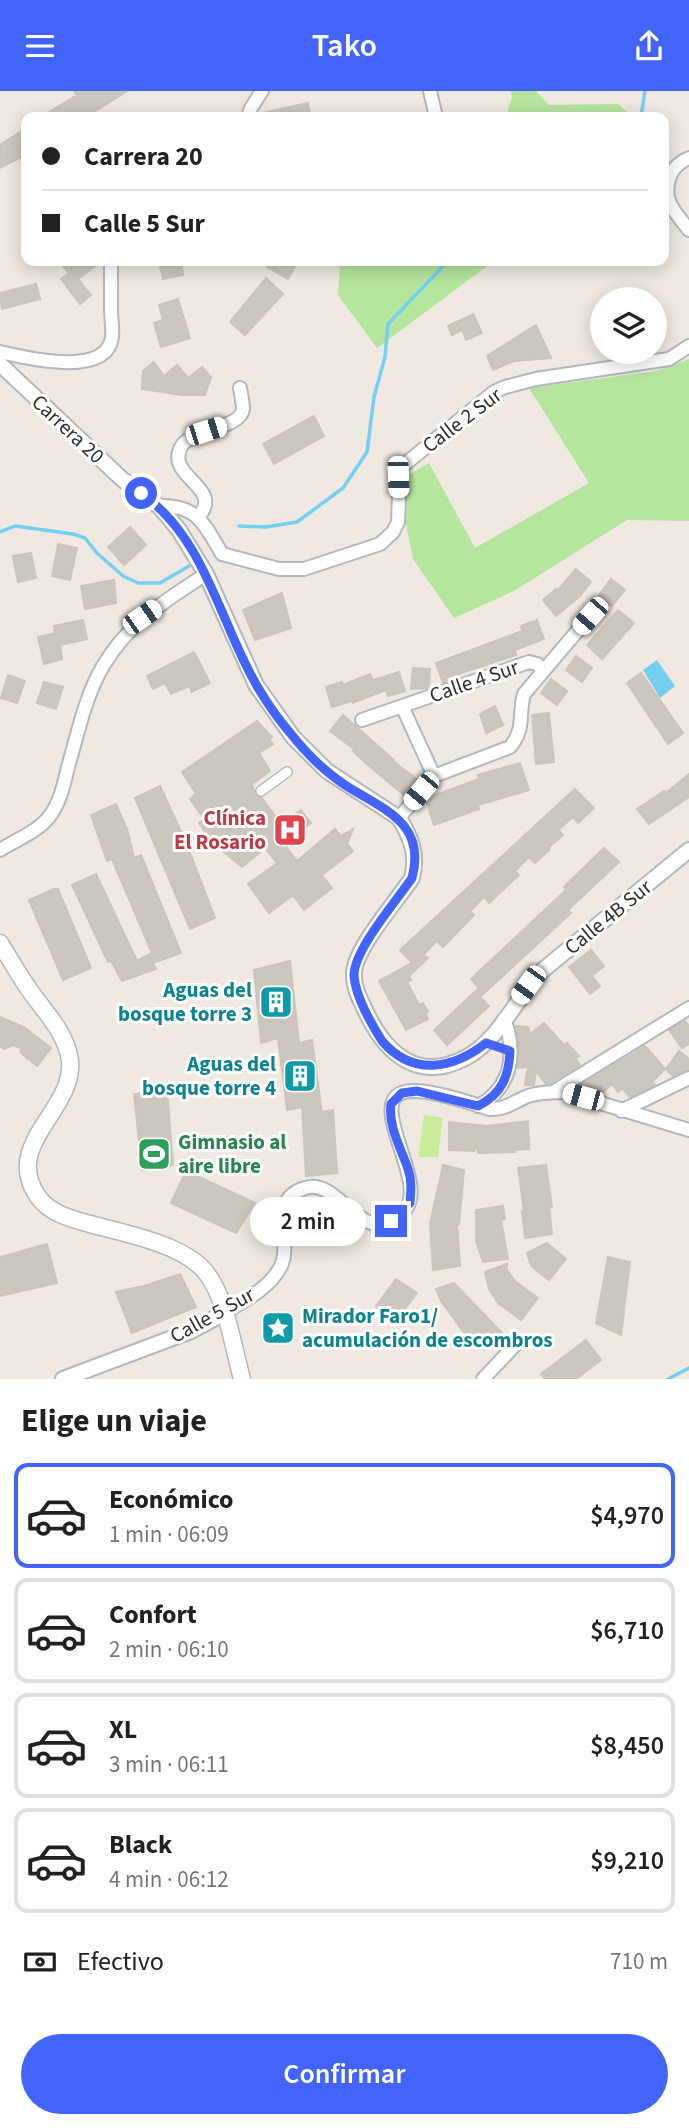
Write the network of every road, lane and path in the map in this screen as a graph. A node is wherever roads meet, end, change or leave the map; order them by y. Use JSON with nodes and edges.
{"nodes":[{"id":1,"x":262,"y":91,"type":"edge"},
{"id":2,"x":429,"y":91,"type":"edge"},
{"id":3,"x":250,"y":112,"type":"edge"},
{"id":4,"x":435,"y":112,"type":"edge"},
{"id":5,"x":689,"y":157,"type":"edge"},
{"id":6,"x":669,"y":179,"type":"edge"},
{"id":7,"x":669,"y":202,"type":"edge"},
{"id":8,"x":689,"y":230,"type":"edge"},
{"id":9,"x":111,"y":266,"type":"edge"},
{"id":10,"x":689,"y":346,"type":"edge"},
{"id":11,"x":0,"y":352,"type":"edge"},
{"id":12,"x":0,"y":364,"type":"edge"},
{"id":13,"x":240,"y":388,"type":"dead end"},
{"id":14,"x":159,"y":506,"type":"junction"},
{"id":15,"x":199,"y":516,"type":"junction"},
{"id":16,"x":206,"y":574,"type":"junction"},
{"id":17,"x":590,"y":616,"type":"dead end"},
{"id":18,"x":543,"y":670,"type":"junction"},
{"id":19,"x":402,"y":706,"type":"junction"},
{"id":20,"x":362,"y":720,"type":"dead end"},
{"id":21,"x":287,"y":772,"type":"dead end"},
{"id":22,"x":434,"y":776,"type":"junction"},
{"id":23,"x":261,"y":792,"type":"dead end"},
{"id":24,"x":399,"y":818,"type":"junction"},
{"id":25,"x":0,"y":848,"type":"edge"},
{"id":26,"x":689,"y":850,"type":"edge"},
{"id":27,"x":0,"y":943,"type":"edge"},
{"id":28,"x":689,"y":1008,"type":"edge"},
{"id":29,"x":504,"y":1019,"type":"junction"},
{"id":30,"x":486,"y":1043,"type":"junction"},
{"id":31,"x":510,"y":1051,"type":"junction"},
{"id":32,"x":689,"y":1078,"type":"edge"},
{"id":33,"x":553,"y":1092,"type":"junction"},
{"id":34,"x":478,"y":1106,"type":"junction"},
{"id":35,"x":621,"y":1111,"type":"junction"},
{"id":36,"x":689,"y":1130,"type":"edge"},
{"id":37,"x":224,"y":1313,"type":"junction"},
{"id":38,"x":518,"y":1342,"type":"dead end"},
{"id":39,"x":63,"y":1379,"type":"edge"},
{"id":40,"x":242,"y":1379,"type":"edge"},
{"id":41,"x":484,"y":1379,"type":"edge"}],
"edges":[{"from":1,"to":3,"type":"street"},
{"from":2,"to":4,"type":"street"},
{"from":5,"to":6,"type":"street"},
{"from":7,"to":8,"type":"street"},
{"from":9,"to":11,"type":"street"},
{"from":10,"to":15,"type":"street","name":"Calle 2 Sur"},
{"from":12,"to":14,"type":"street","name":"Carrera 20"},
{"from":13,"to":15,"type":"street"},
{"from":14,"to":15,"type":"street"},
{"from":14,"to":16,"type":"street","name":"Carrera 20"},
{"from":16,"to":24,"type":"street","name":"Carrera 20"},
{"from":16,"to":25,"type":"street"},
{"from":17,"to":18,"type":"street","name":"Calle 4 Sur"},
{"from":18,"to":19,"type":"street","name":"Calle 4 Sur"},
{"from":18,"to":22,"type":"street","name":"Calle 4 Sur"},
{"from":19,"to":20,"type":"street","name":"Calle 4 Sur"},
{"from":19,"to":22,"type":"street","name":"Calle 4 Sur"},
{"from":21,"to":23,"type":"street"},
{"from":22,"to":24,"type":"street","name":"Calle 4 Sur"},
{"from":24,"to":30,"type":"street"},
{"from":26,"to":29,"type":"street","name":"Calle 4B Sur"},
{"from":27,"to":37,"type":"main road"},
{"from":28,"to":33,"type":"street"},
{"from":29,"to":30,"type":"street","name":"Calle 4B Sur"},
{"from":29,"to":31,"type":"street"},
{"from":30,"to":31,"type":"street"},
{"from":31,"to":34,"type":"street"},
{"from":32,"to":35,"type":"street"},
{"from":33,"to":34,"type":"street"},
{"from":33,"to":35,"type":"street"},
{"from":34,"to":37,"type":"street","name":"Calle 5 Sur"},
{"from":35,"to":36,"type":"street"},
{"from":37,"to":39,"type":"street","name":"Calle 5 Sur"},
{"from":37,"to":40,"type":"main road"},
{"from":38,"to":41,"type":"street"}]}
